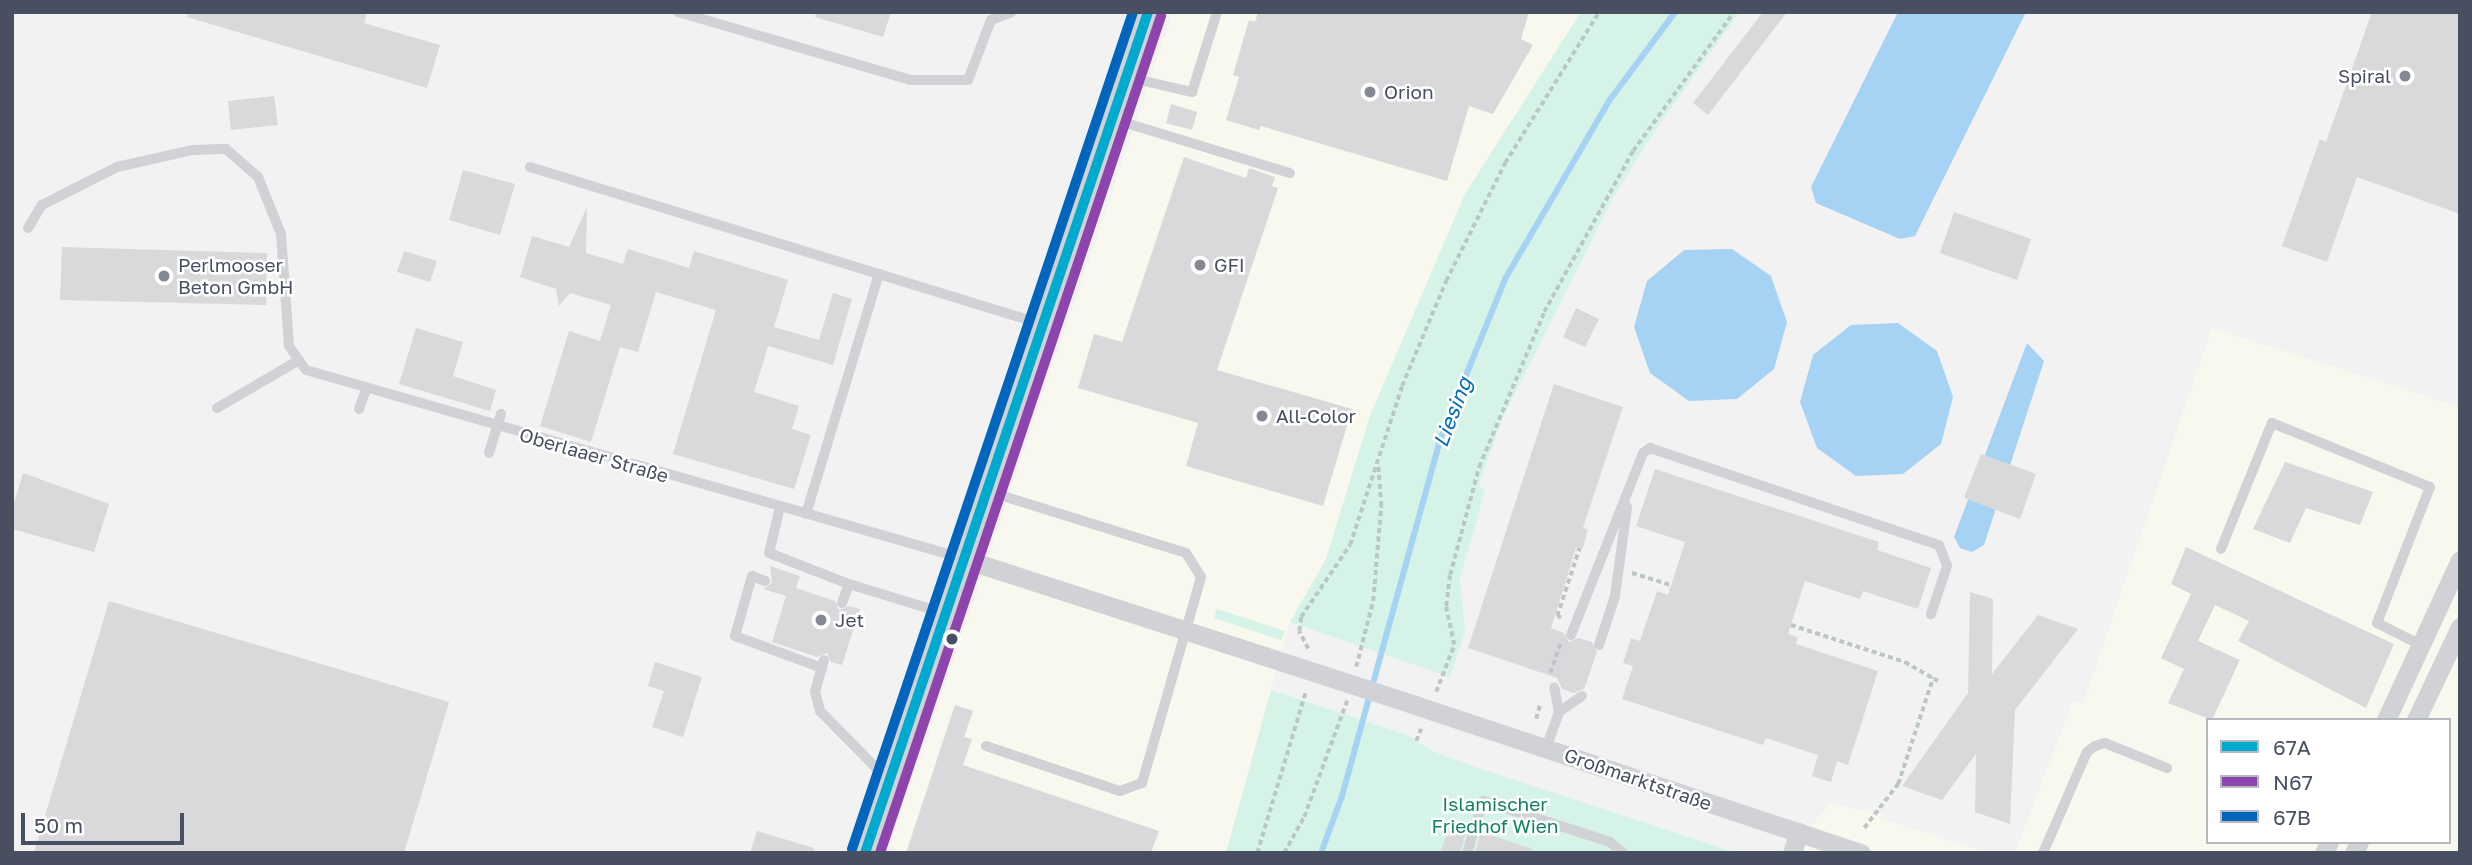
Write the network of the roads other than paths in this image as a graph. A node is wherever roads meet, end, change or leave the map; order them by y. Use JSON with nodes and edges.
{"nodes":[{"id":1,"x":678,"y":12,"type":"edge"},
{"id":2,"x":1012,"y":12,"type":"edge"},
{"id":3,"x":1148,"y":12,"type":"edge"},
{"id":4,"x":1217,"y":12,"type":"edge"},
{"id":5,"x":1126,"y":77,"type":"junction"},
{"id":6,"x":1112,"y":119,"type":"junction"},
{"id":7,"x":530,"y":167,"type":"dead end"},
{"id":8,"x":1290,"y":173,"type":"dead end"},
{"id":9,"x":28,"y":228,"type":"dead end"},
{"id":10,"x":879,"y":274,"type":"junction"},
{"id":11,"x":1044,"y":324,"type":"junction"},
{"id":12,"x":299,"y":360,"type":"junction"},
{"id":13,"x":366,"y":390,"type":"junction"},
{"id":14,"x":217,"y":408,"type":"dead end"},
{"id":15,"x":359,"y":409,"type":"dead end"},
{"id":16,"x":501,"y":414,"type":"dead end"},
{"id":17,"x":497,"y":428,"type":"junction"},
{"id":18,"x":489,"y":453,"type":"dead end"},
{"id":19,"x":987,"y":491,"type":"junction"},
{"id":20,"x":1628,"y":496,"type":"junction"},
{"id":21,"x":780,"y":507,"type":"junction"},
{"id":22,"x":806,"y":514,"type":"junction"},
{"id":23,"x":2221,"y":549,"type":"dead end"},
{"id":24,"x":964,"y":559,"type":"junction"},
{"id":25,"x":2460,"y":560,"type":"edge"},
{"id":26,"x":765,"y":581,"type":"dead end"},
{"id":27,"x":849,"y":584,"type":"junction"},
{"id":28,"x":842,"y":603,"type":"dead end"},
{"id":29,"x":945,"y":614,"type":"junction"},
{"id":30,"x":1931,"y":614,"type":"dead end"},
{"id":31,"x":2460,"y":627,"type":"edge"},
{"id":32,"x":1188,"y":631,"type":"junction"},
{"id":33,"x":1571,"y":635,"type":"dead end"},
{"id":34,"x":1599,"y":645,"type":"dead end"},
{"id":35,"x":2421,"y":645,"type":"junction"},
{"id":36,"x":1554,"y":687,"type":"dead end"},
{"id":37,"x":1582,"y":696,"type":"dead end"},
{"id":38,"x":1559,"y":712,"type":"junction"},
{"id":39,"x":2387,"y":718,"type":"edge"},
{"id":40,"x":2417,"y":718,"type":"edge"},
{"id":41,"x":986,"y":746,"type":"dead end"},
{"id":42,"x":1546,"y":748,"type":"junction"},
{"id":43,"x":2167,"y":768,"type":"dead end"},
{"id":44,"x":889,"y":781,"type":"junction"},
{"id":45,"x":1799,"y":832,"type":"junction"},
{"id":46,"x":865,"y":853,"type":"edge"},
{"id":47,"x":1467,"y":853,"type":"edge"},
{"id":48,"x":1623,"y":853,"type":"edge"},
{"id":49,"x":1792,"y":853,"type":"edge"},
{"id":50,"x":1861,"y":853,"type":"edge"},
{"id":51,"x":2043,"y":853,"type":"edge"}],
"edges":[{"from":1,"to":2,"type":"lane"},
{"from":3,"to":5,"type":"main road"},
{"from":4,"to":5,"type":"lane"},
{"from":5,"to":6,"type":"main road"},
{"from":6,"to":8,"type":"lane"},
{"from":6,"to":11,"type":"main road"},
{"from":7,"to":10,"type":"lane"},
{"from":9,"to":12,"type":"lane"},
{"from":10,"to":11,"type":"lane"},
{"from":10,"to":22,"type":"lane"},
{"from":11,"to":19,"type":"main road"},
{"from":12,"to":13,"type":"lane","name":"Oberlaaer Straße"},
{"from":12,"to":14,"type":"lane"},
{"from":13,"to":15,"type":"lane"},
{"from":13,"to":17,"type":"lane","name":"Oberlaaer Straße"},
{"from":16,"to":17,"type":"lane"},
{"from":17,"to":18,"type":"lane"},
{"from":17,"to":21,"type":"lane","name":"Oberlaaer Straße"},
{"from":19,"to":24,"type":"main road"},
{"from":19,"to":32,"type":"lane"},
{"from":20,"to":30,"type":"lane"},
{"from":20,"to":33,"type":"lane"},
{"from":20,"to":34,"type":"lane"},
{"from":21,"to":22,"type":"lane","name":"Oberlaaer Straße"},
{"from":21,"to":27,"type":"lane"},
{"from":22,"to":24,"type":"lane","name":"Oberlaaer Straße"},
{"from":23,"to":35,"type":"lane"},
{"from":24,"to":29,"type":"main road"},
{"from":24,"to":32,"type":"street"},
{"from":25,"to":35,"type":"street"},
{"from":26,"to":44,"type":"lane"},
{"from":27,"to":28,"type":"lane"},
{"from":27,"to":29,"type":"lane"},
{"from":29,"to":44,"type":"main road"},
{"from":31,"to":40,"type":"street"},
{"from":32,"to":41,"type":"lane"},
{"from":32,"to":42,"type":"street","name":"Großmarktstraße","bridge":true},
{"from":35,"to":39,"type":"street"},
{"from":36,"to":38,"type":"lane"},
{"from":37,"to":38,"type":"lane"},
{"from":38,"to":42,"type":"lane"},
{"from":42,"to":45,"type":"street","name":"Großmarktstraße"},
{"from":43,"to":51,"type":"lane"},
{"from":44,"to":46,"type":"main road"},
{"from":45,"to":49,"type":"street"},
{"from":45,"to":50,"type":"street","name":"Großmarktstraße"},
{"from":47,"to":48,"type":"lane"}]}
